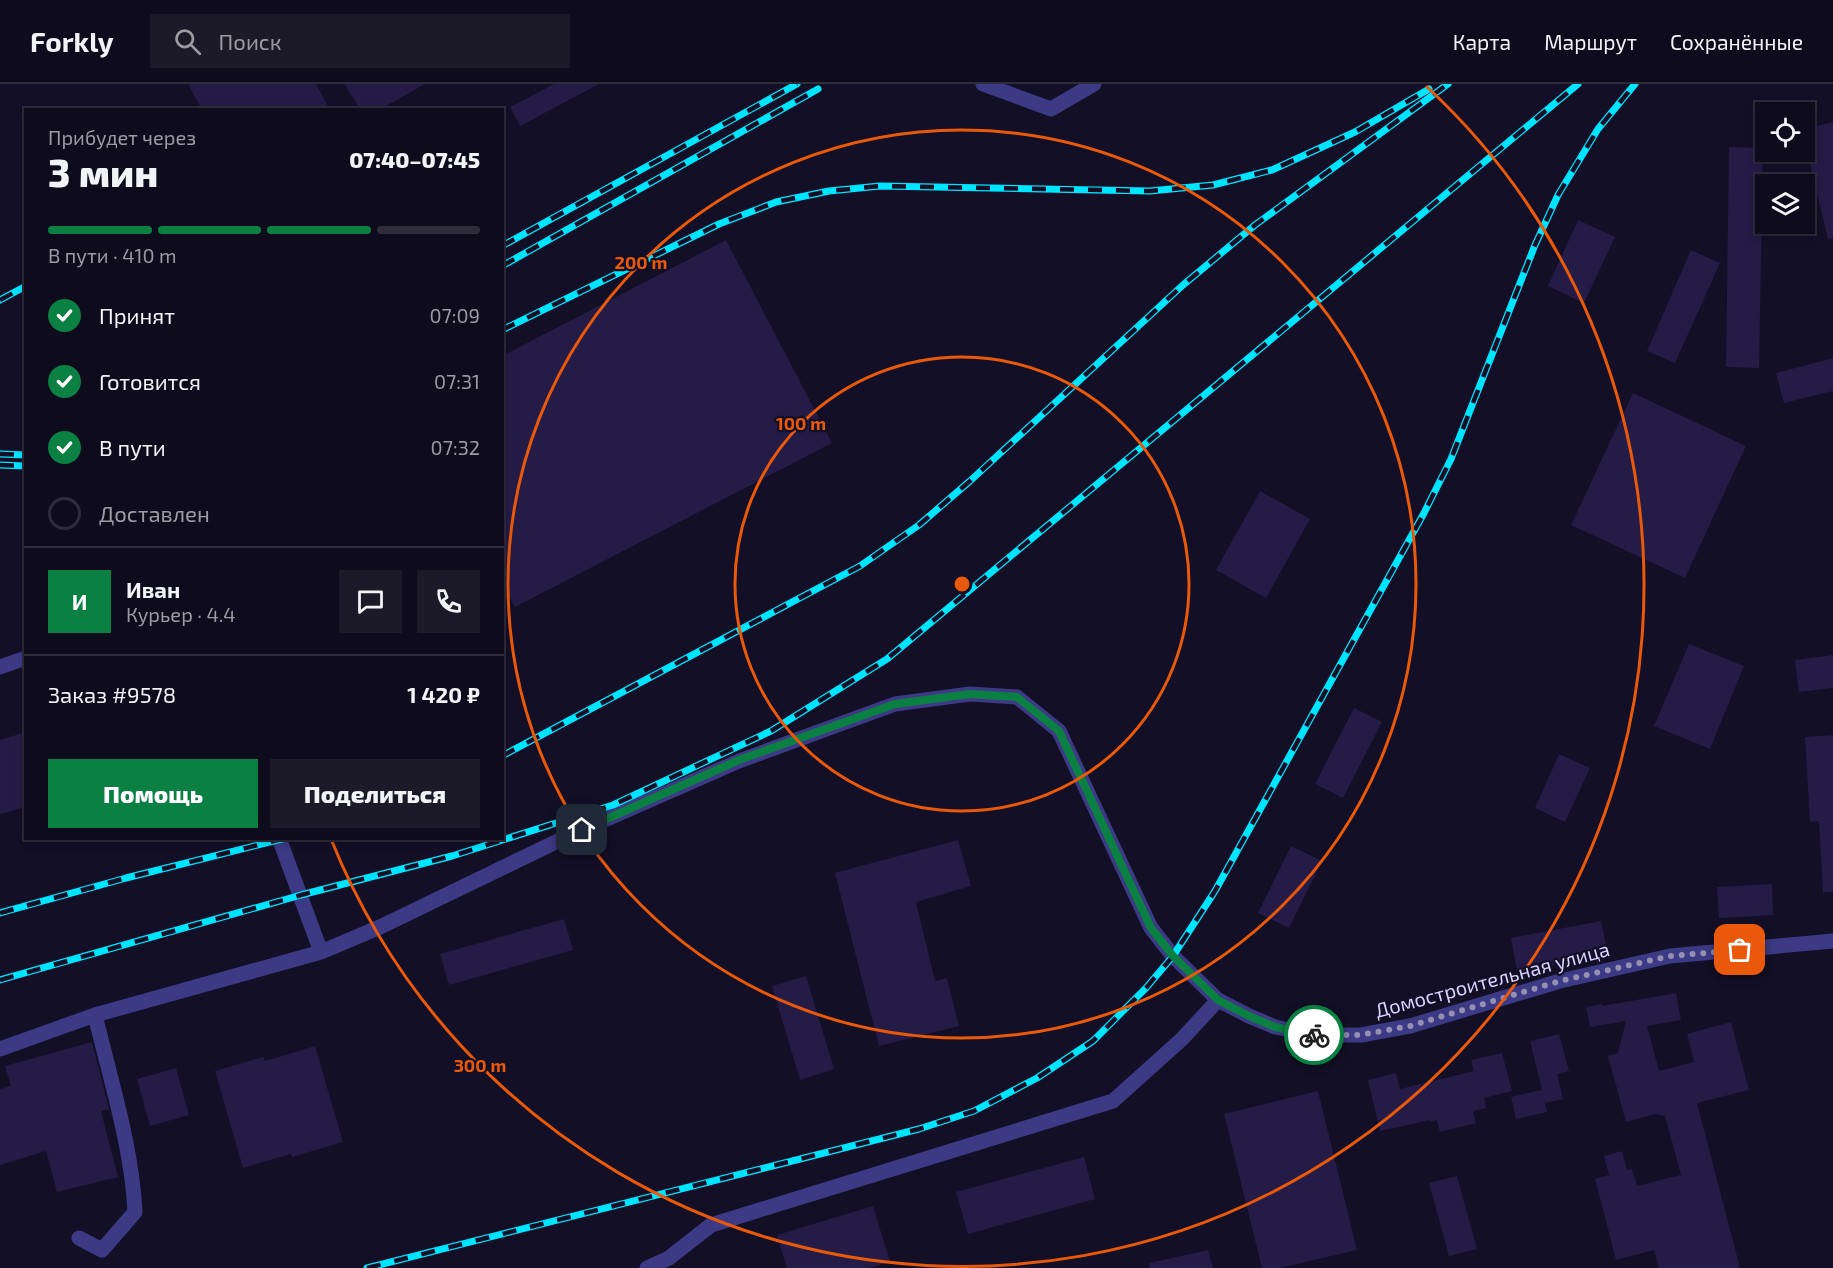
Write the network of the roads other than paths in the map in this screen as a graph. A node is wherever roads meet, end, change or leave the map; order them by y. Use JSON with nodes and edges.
{"nodes":[{"id":1,"x":983,"y":84,"type":"edge"},
{"id":2,"x":1094,"y":84,"type":"edge"},
{"id":3,"x":24,"y":659,"type":"edge"},
{"id":4,"x":0,"y":667,"type":"edge"},
{"id":5,"x":280,"y":840,"type":"edge"},
{"id":6,"x":1833,"y":941,"type":"edge"},
{"id":7,"x":321,"y":951,"type":"junction"},
{"id":8,"x":1218,"y":1000,"type":"junction"},
{"id":9,"x":95,"y":1015,"type":"junction"},
{"id":10,"x":0,"y":1049,"type":"edge"},
{"id":11,"x":80,"y":1238,"type":"dead end"},
{"id":12,"x":647,"y":1268,"type":"edge"}],
"edges":[{"from":1,"to":2,"type":"street"},
{"from":3,"to":4,"type":"street"},
{"from":5,"to":7,"type":"street"},
{"from":6,"to":8,"type":"street","name":"Домостроительная улица"},
{"from":7,"to":8,"type":"street","name":"Домостроительная улица"},
{"from":7,"to":9,"type":"street","name":"Домостроительная улица"},
{"from":8,"to":12,"type":"street"},
{"from":9,"to":10,"type":"street","name":"Домостроительная улица"},
{"from":9,"to":11,"type":"street"}]}
